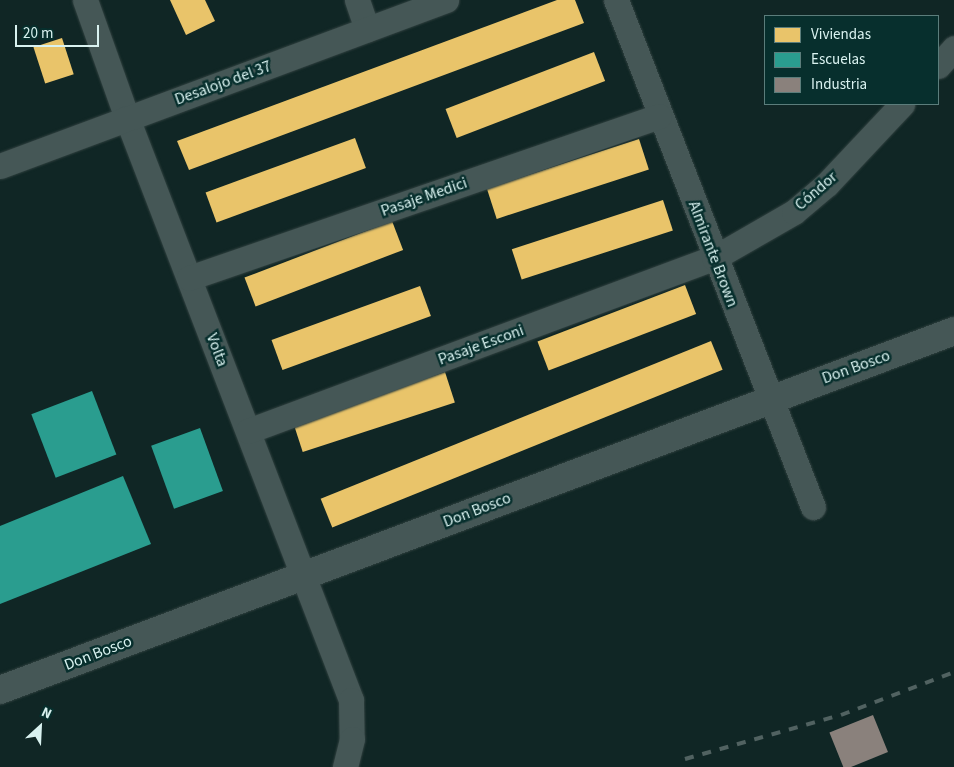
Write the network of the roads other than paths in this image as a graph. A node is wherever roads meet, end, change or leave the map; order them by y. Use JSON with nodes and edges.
{"nodes":[{"id":1,"x":85,"y":0,"type":"edge"},
{"id":2,"x":357,"y":0,"type":"edge"},
{"id":3,"x":446,"y":0,"type":"edge"},
{"id":4,"x":616,"y":0,"type":"edge"},
{"id":5,"x":367,"y":29,"type":"junction"},
{"id":6,"x":954,"y":48,"type":"edge"},
{"id":7,"x":939,"y":65,"type":"edge"},
{"id":8,"x":901,"y":105,"type":"edge"},
{"id":9,"x":659,"y":116,"type":"junction"},
{"id":10,"x":127,"y":118,"type":"junction"},
{"id":11,"x":0,"y":166,"type":"edge"},
{"id":12,"x":714,"y":258,"type":"junction"},
{"id":13,"x":189,"y":278,"type":"junction"},
{"id":14,"x":954,"y":331,"type":"edge"},
{"id":15,"x":771,"y":398,"type":"junction"},
{"id":16,"x":248,"y":431,"type":"junction"},
{"id":17,"x":813,"y":507,"type":"dead end"},
{"id":18,"x":304,"y":575,"type":"junction"},
{"id":19,"x":0,"y":690,"type":"edge"},
{"id":20,"x":345,"y":767,"type":"edge"}],
"edges":[{"from":1,"to":10,"type":"street","name":"Volta"},
{"from":2,"to":5,"type":"street"},
{"from":3,"to":5,"type":"street","name":"Desalojo del 37"},
{"from":4,"to":9,"type":"street","name":"Almirante Brown"},
{"from":5,"to":10,"type":"street","name":"Desalojo del 37"},
{"from":6,"to":7,"type":"street"},
{"from":8,"to":12,"type":"street","name":"Cóndor"},
{"from":9,"to":12,"type":"street","name":"Almirante Brown"},
{"from":9,"to":13,"type":"street","name":"Pasaje Medici"},
{"from":10,"to":11,"type":"street","name":"Desalojo del 37"},
{"from":10,"to":13,"type":"street","name":"Volta"},
{"from":12,"to":15,"type":"street","name":"Almirante Brown"},
{"from":12,"to":16,"type":"street","name":"Pasaje Esconi"},
{"from":13,"to":16,"type":"street","name":"Volta"},
{"from":14,"to":15,"type":"street","name":"Don Bosco"},
{"from":15,"to":17,"type":"street","name":"Almirante Brown"},
{"from":15,"to":18,"type":"street","name":"Don Bosco"},
{"from":16,"to":18,"type":"street","name":"Volta"},
{"from":18,"to":19,"type":"street","name":"Don Bosco"},
{"from":18,"to":20,"type":"street","name":"Volta"}]}
